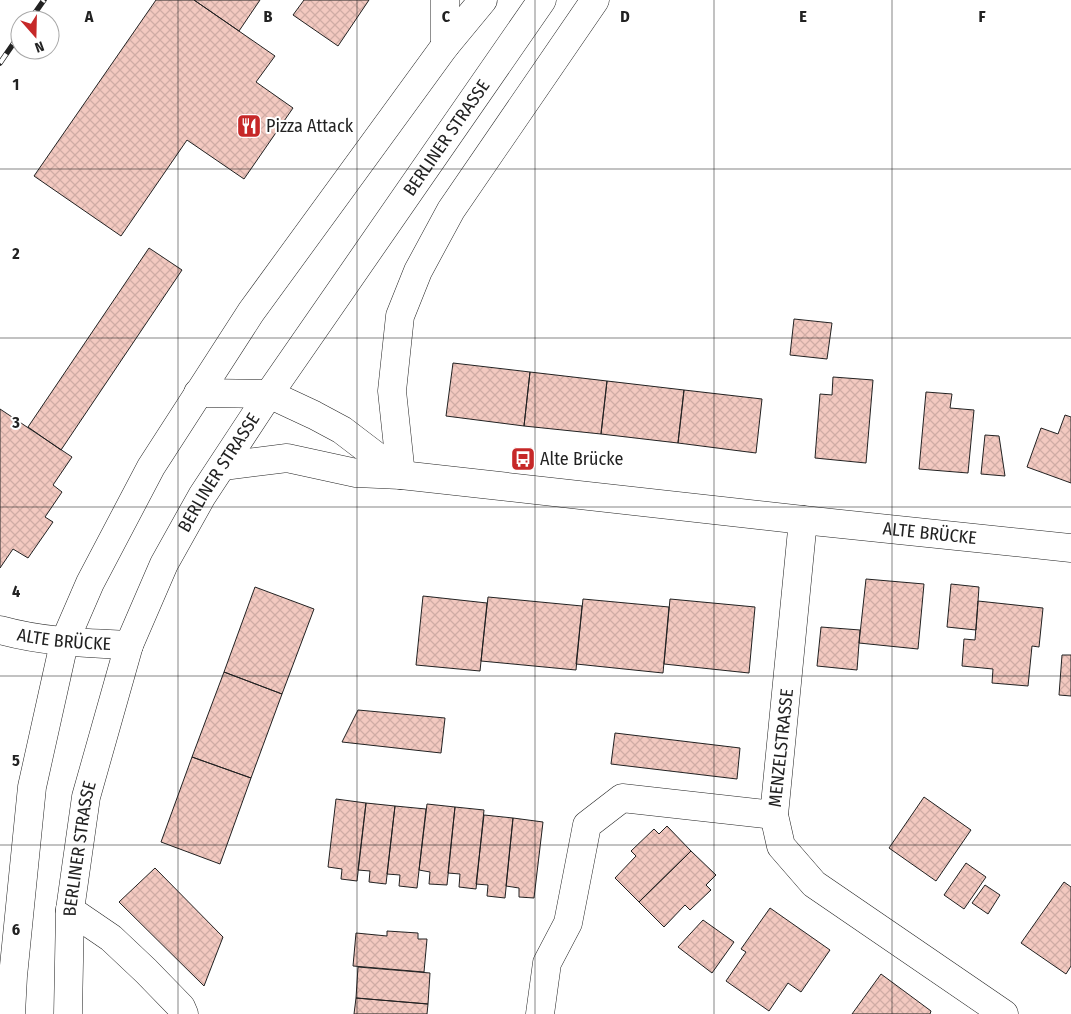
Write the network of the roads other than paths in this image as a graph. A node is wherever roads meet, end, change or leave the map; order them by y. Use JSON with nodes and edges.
{"nodes":[{"id":1,"x":445,"y":0,"type":"edge"},
{"id":2,"x":483,"y":0,"type":"edge"},
{"id":3,"x":542,"y":0,"type":"edge"},
{"id":4,"x":595,"y":0,"type":"edge"},
{"id":5,"x":445,"y":46,"type":"junction"},
{"id":6,"x":198,"y":393,"type":"junction"},
{"id":7,"x":269,"y":394,"type":"junction"},
{"id":8,"x":223,"y":466,"type":"junction"},
{"id":9,"x":401,"y":475,"type":"junction"},
{"id":10,"x":803,"y":520,"type":"junction"},
{"id":11,"x":1071,"y":548,"type":"edge"},
{"id":12,"x":0,"y":630,"type":"edge"},
{"id":13,"x":64,"y":642,"type":"junction"},
{"id":14,"x":129,"y":645,"type":"junction"},
{"id":15,"x":774,"y":815,"type":"junction"},
{"id":16,"x":70,"y":910,"type":"junction"},
{"id":17,"x":11,"y":1014,"type":"edge"},
{"id":18,"x":68,"y":1014,"type":"edge"},
{"id":19,"x":184,"y":1014,"type":"edge"},
{"id":20,"x":540,"y":1014,"type":"edge"},
{"id":21,"x":1004,"y":1014,"type":"edge"}],
"edges":[{"from":1,"to":5,"type":"street"},
{"from":2,"to":5,"type":"street"},
{"from":3,"to":7,"type":"street","name":"BERLINER STRASSE"},
{"from":4,"to":9,"type":"street"},
{"from":5,"to":6,"type":"street"},
{"from":6,"to":7,"type":"street"},
{"from":6,"to":13,"type":"street"},
{"from":7,"to":8,"type":"street","name":"BERLINER STRASSE"},
{"from":7,"to":9,"type":"street"},
{"from":8,"to":9,"type":"street","name":"ALTE BRÜCKE"},
{"from":8,"to":14,"type":"street","name":"BERLINER STRASSE"},
{"from":9,"to":10,"type":"street","name":"ALTE BRÜCKE"},
{"from":10,"to":11,"type":"street","name":"ALTE BRÜCKE"},
{"from":10,"to":15,"type":"street","name":"MENZELSTRASSE"},
{"from":12,"to":13,"type":"street","name":"ALTE BRÜCKE"},
{"from":13,"to":14,"type":"street","name":"ALTE BRÜCKE"},
{"from":13,"to":17,"type":"street"},
{"from":14,"to":16,"type":"street","name":"BERLINER STRASSE"},
{"from":15,"to":20,"type":"street"},
{"from":15,"to":21,"type":"street","name":"MENZELSTRASSE"},
{"from":16,"to":18,"type":"street","name":"BERLINER STRASSE"},
{"from":16,"to":19,"type":"street"}]}
